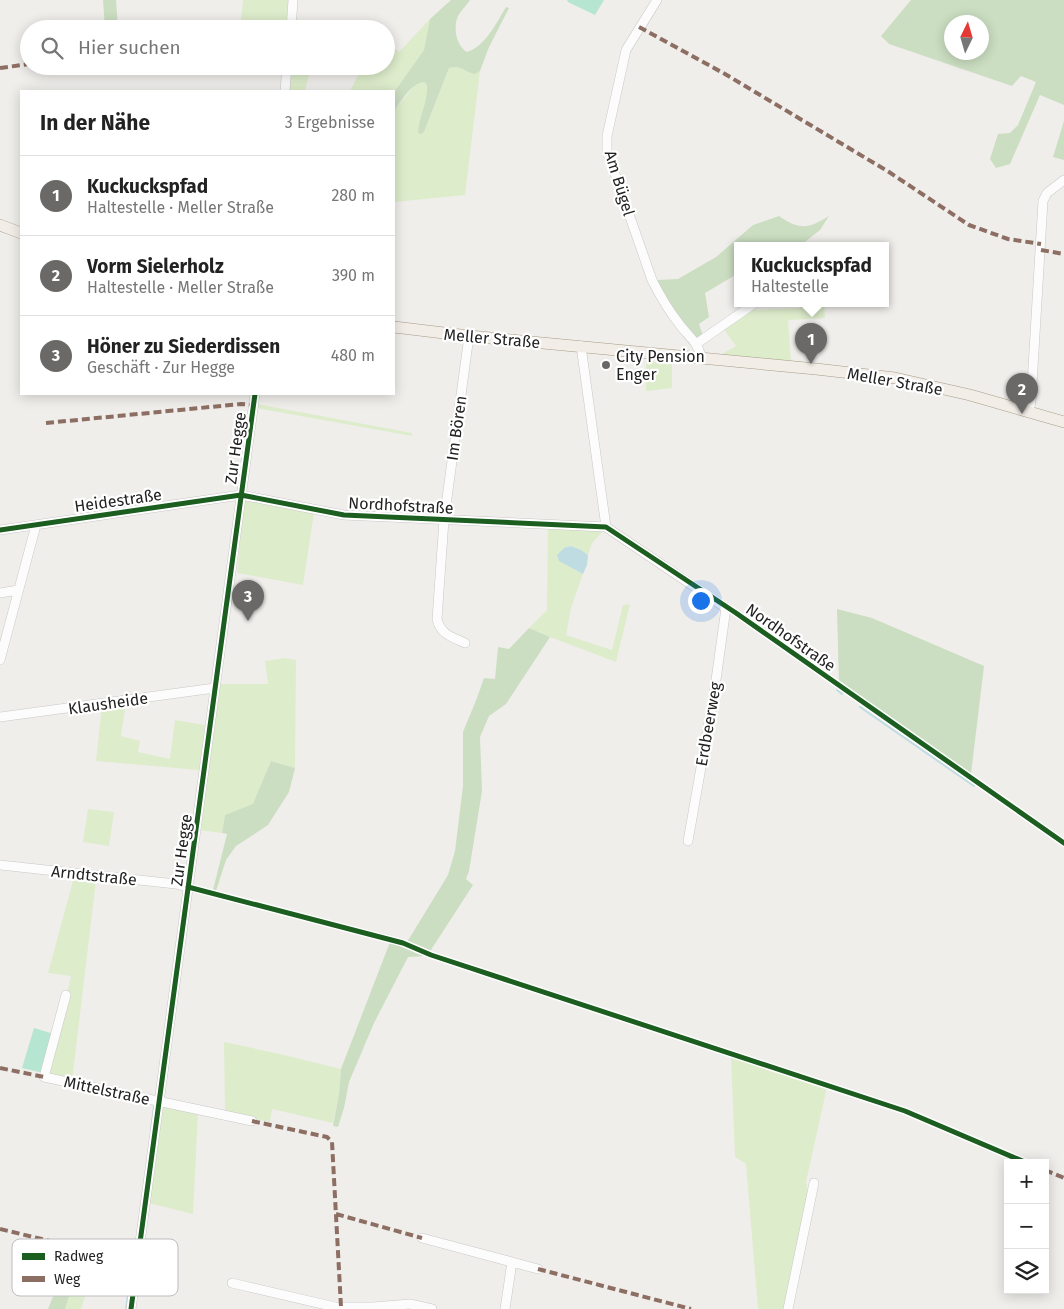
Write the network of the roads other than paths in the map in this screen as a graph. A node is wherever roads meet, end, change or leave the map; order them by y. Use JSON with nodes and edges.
{"nodes":[{"id":1,"x":293,"y":0,"type":"edge"},
{"id":2,"x":657,"y":0,"type":"edge"},
{"id":3,"x":292,"y":20,"type":"edge"},
{"id":4,"x":287,"y":75,"type":"edge"},
{"id":5,"x":285,"y":90,"type":"edge"},
{"id":6,"x":1064,"y":180,"type":"edge"},
{"id":7,"x":0,"y":225,"type":"edge"},
{"id":8,"x":20,"y":233,"type":"edge"},
{"id":9,"x":749,"y":307,"type":"edge"},
{"id":10,"x":395,"y":327,"type":"edge"},
{"id":11,"x":469,"y":336,"type":"junction"},
{"id":12,"x":696,"y":344,"type":"junction"},
{"id":13,"x":581,"y":346,"type":"junction"},
{"id":14,"x":701,"y":358,"type":"junction"},
{"id":15,"x":255,"y":395,"type":"edge"},
{"id":16,"x":1029,"y":412,"type":"junction"},
{"id":17,"x":1064,"y":422,"type":"edge"},
{"id":18,"x":240,"y":495,"type":"junction"},
{"id":19,"x":444,"y":520,"type":"junction"},
{"id":20,"x":36,"y":525,"type":"junction"},
{"id":21,"x":606,"y":527,"type":"junction"},
{"id":22,"x":0,"y":530,"type":"edge"},
{"id":23,"x":18,"y":590,"type":"junction"},
{"id":24,"x":0,"y":593,"type":"edge"},
{"id":25,"x":726,"y":608,"type":"joint"},
{"id":26,"x":465,"y":643,"type":"dead end"},
{"id":27,"x":0,"y":660,"type":"edge"},
{"id":28,"x":215,"y":688,"type":"junction"},
{"id":29,"x":0,"y":717,"type":"edge"},
{"id":30,"x":688,"y":840,"type":"dead end"},
{"id":31,"x":0,"y":865,"type":"edge"},
{"id":32,"x":188,"y":887,"type":"junction"},
{"id":33,"x":66,"y":995,"type":"dead end"},
{"id":34,"x":158,"y":1101,"type":"junction"},
{"id":35,"x":252,"y":1121,"type":"dead end"},
{"id":36,"x":814,"y":1183,"type":"dead end"},
{"id":37,"x":422,"y":1238,"type":"dead end"},
{"id":38,"x":140,"y":1239,"type":"edge"},
{"id":39,"x":512,"y":1262,"type":"junction"},
{"id":40,"x":538,"y":1269,"type":"dead end"},
{"id":41,"x":232,"y":1283,"type":"dead end"},
{"id":42,"x":133,"y":1296,"type":"edge"},
{"id":43,"x":341,"y":1308,"type":"edge"},
{"id":44,"x":131,"y":1309,"type":"edge"},
{"id":45,"x":432,"y":1309,"type":"edge"},
{"id":46,"x":505,"y":1309,"type":"edge"},
{"id":47,"x":788,"y":1309,"type":"edge"}],
"edges":[{"from":1,"to":3,"type":"street"},
{"from":2,"to":12,"type":"street","name":"Am Bügel"},
{"from":4,"to":5,"type":"street"},
{"from":6,"to":16,"type":"street"},
{"from":7,"to":8,"type":"main road"},
{"from":9,"to":12,"type":"street"},
{"from":10,"to":11,"type":"main road","name":"Meller Straße"},
{"from":11,"to":13,"type":"main road","name":"Meller Straße"},
{"from":11,"to":19,"type":"street","name":"Im Bören"},
{"from":12,"to":14,"type":"street","name":"Am Bügel"},
{"from":13,"to":14,"type":"main road","name":"Meller Straße"},
{"from":13,"to":21,"type":"street"},
{"from":14,"to":16,"type":"main road","name":"Meller Straße"},
{"from":15,"to":18,"type":"street","name":"Zur Hegge"},
{"from":16,"to":17,"type":"main road","name":"Meller Straße"},
{"from":18,"to":19,"type":"street","name":"Nordhofstraße"},
{"from":18,"to":20,"type":"street","name":"Heidestraße"},
{"from":18,"to":28,"type":"street","name":"Zur Hegge"},
{"from":19,"to":21,"type":"street","name":"Nordhofstraße"},
{"from":19,"to":26,"type":"street","name":"Nordhofstraße"},
{"from":20,"to":22,"type":"street","name":"Heidestraße"},
{"from":20,"to":23,"type":"street"},
{"from":21,"to":25,"type":"street","name":"Nordhofstraße"},
{"from":23,"to":24,"type":"street"},
{"from":23,"to":27,"type":"street"},
{"from":25,"to":30,"type":"street","name":"Erdbeerweg"},
{"from":28,"to":29,"type":"street","name":"Klausheide"},
{"from":28,"to":32,"type":"street","name":"Zur Hegge"},
{"from":31,"to":32,"type":"street","name":"Arndtstraße"},
{"from":32,"to":34,"type":"street","name":"Zur Hegge"},
{"from":33,"to":34,"type":"street","name":"Mittelstraße"},
{"from":34,"to":35,"type":"street","name":"Mittelstraße"},
{"from":34,"to":38,"type":"street","name":"Zur Hegge"},
{"from":36,"to":47,"type":"street"},
{"from":37,"to":39,"type":"street"},
{"from":39,"to":40,"type":"street"},
{"from":39,"to":46,"type":"street"},
{"from":41,"to":43,"type":"street"},
{"from":42,"to":44,"type":"street","name":"Zur Hegge"},
{"from":43,"to":45,"type":"street"}]}
